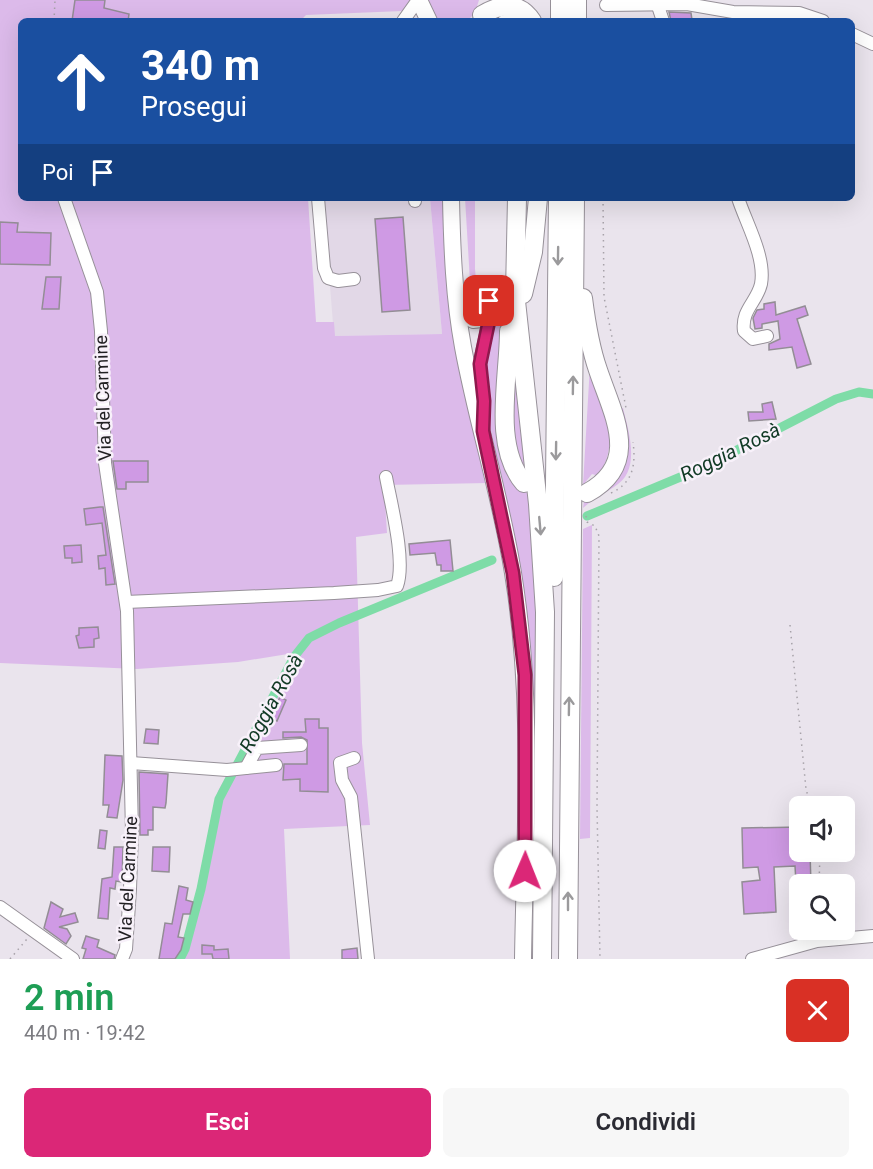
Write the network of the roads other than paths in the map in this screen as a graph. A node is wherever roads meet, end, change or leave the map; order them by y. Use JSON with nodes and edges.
{"nodes":[{"id":1,"x":418,"y":0,"type":"edge"},
{"id":2,"x":561,"y":0,"type":"edge"},
{"id":3,"x":577,"y":0,"type":"edge"},
{"id":4,"x":657,"y":3,"type":"edge"},
{"id":5,"x":606,"y":5,"type":"dead end"},
{"id":6,"x":482,"y":12,"type":"edge"},
{"id":7,"x":407,"y":18,"type":"edge"},
{"id":8,"x":427,"y":18,"type":"edge"},
{"id":9,"x":530,"y":18,"type":"edge"},
{"id":10,"x":560,"y":18,"type":"edge"},
{"id":11,"x":577,"y":18,"type":"edge"},
{"id":12,"x":662,"y":18,"type":"edge"},
{"id":13,"x":814,"y":18,"type":"edge"},
{"id":14,"x":855,"y":35,"type":"edge"},
{"id":15,"x":873,"y":44,"type":"edge"},
{"id":16,"x":65,"y":201,"type":"edge"},
{"id":17,"x":318,"y":201,"type":"edge"},
{"id":18,"x":451,"y":201,"type":"edge"},
{"id":19,"x":456,"y":201,"type":"edge"},
{"id":20,"x":461,"y":201,"type":"edge"},
{"id":21,"x":517,"y":201,"type":"edge"},
{"id":22,"x":538,"y":201,"type":"edge"},
{"id":23,"x":558,"y":201,"type":"edge"},
{"id":24,"x":577,"y":201,"type":"edge"},
{"id":25,"x":578,"y":201,"type":"edge"},
{"id":26,"x":739,"y":201,"type":"edge"},
{"id":27,"x":354,"y":279,"type":"dead end"},
{"id":28,"x":515,"y":292,"type":"junction"},
{"id":29,"x":518,"y":316,"type":"junction"},
{"id":30,"x":468,"y":320,"type":"junction"},
{"id":31,"x":767,"y":336,"type":"dead end"},
{"id":32,"x":482,"y":426,"type":"junction"},
{"id":33,"x":386,"y":477,"type":"dead end"},
{"id":34,"x":524,"y":483,"type":"dead end"},
{"id":35,"x":587,"y":493,"type":"dead end"},
{"id":36,"x":126,"y":602,"type":"junction"},
{"id":37,"x":301,"y":745,"type":"dead end"},
{"id":38,"x":354,"y":758,"type":"dead end"},
{"id":39,"x":131,"y":763,"type":"junction"},
{"id":40,"x":276,"y":765,"type":"dead end"},
{"id":41,"x":237,"y":769,"type":"junction"},
{"id":42,"x":0,"y":906,"type":"edge"},
{"id":43,"x":873,"y":936,"type":"edge"},
{"id":44,"x":73,"y":959,"type":"edge"},
{"id":45,"x":122,"y":959,"type":"edge"},
{"id":46,"x":368,"y":959,"type":"edge"},
{"id":47,"x":523,"y":959,"type":"edge"},
{"id":48,"x":542,"y":959,"type":"edge"},
{"id":49,"x":549,"y":959,"type":"edge"},
{"id":50,"x":568,"y":959,"type":"edge"},
{"id":51,"x":752,"y":959,"type":"edge"}],
"edges":[{"from":1,"to":7,"type":"street"},
{"from":1,"to":8,"type":"main road"},
{"from":2,"to":10,"type":"highway"},
{"from":3,"to":11,"type":"highway"},
{"from":4,"to":5,"type":"street"},
{"from":4,"to":12,"type":"street"},
{"from":4,"to":13,"type":"street"},
{"from":6,"to":9,"type":"highway"},
{"from":14,"to":15,"type":"street"},
{"from":16,"to":36,"type":"street","name":"Via del Carmine"},
{"from":17,"to":27,"type":"street"},
{"from":18,"to":32,"type":"main road"},
{"from":19,"to":30,"type":"street"},
{"from":20,"to":30,"type":"main road"},
{"from":21,"to":28,"type":"highway"},
{"from":22,"to":29,"type":"highway"},
{"from":23,"to":49,"type":"highway","one_way":true},
{"from":50,"to":24,"type":"highway","one_way":true},
{"from":25,"to":35,"type":"highway"},
{"from":26,"to":31,"type":"street"},
{"from":28,"to":29,"type":"highway"},
{"from":28,"to":34,"type":"highway"},
{"from":29,"to":48,"type":"highway","one_way":true},
{"from":30,"to":32,"type":"main road"},
{"from":30,"to":32,"type":"street"},
{"from":32,"to":47,"type":"main road"},
{"from":33,"to":36,"type":"street"},
{"from":36,"to":39,"type":"street","name":"Via del Carmine"},
{"from":37,"to":41,"type":"street"},
{"from":38,"to":46,"type":"street"},
{"from":39,"to":41,"type":"street"},
{"from":39,"to":45,"type":"street","name":"Via del Carmine"},
{"from":40,"to":41,"type":"street"},
{"from":42,"to":44,"type":"street"},
{"from":43,"to":51,"type":"street"}]}
